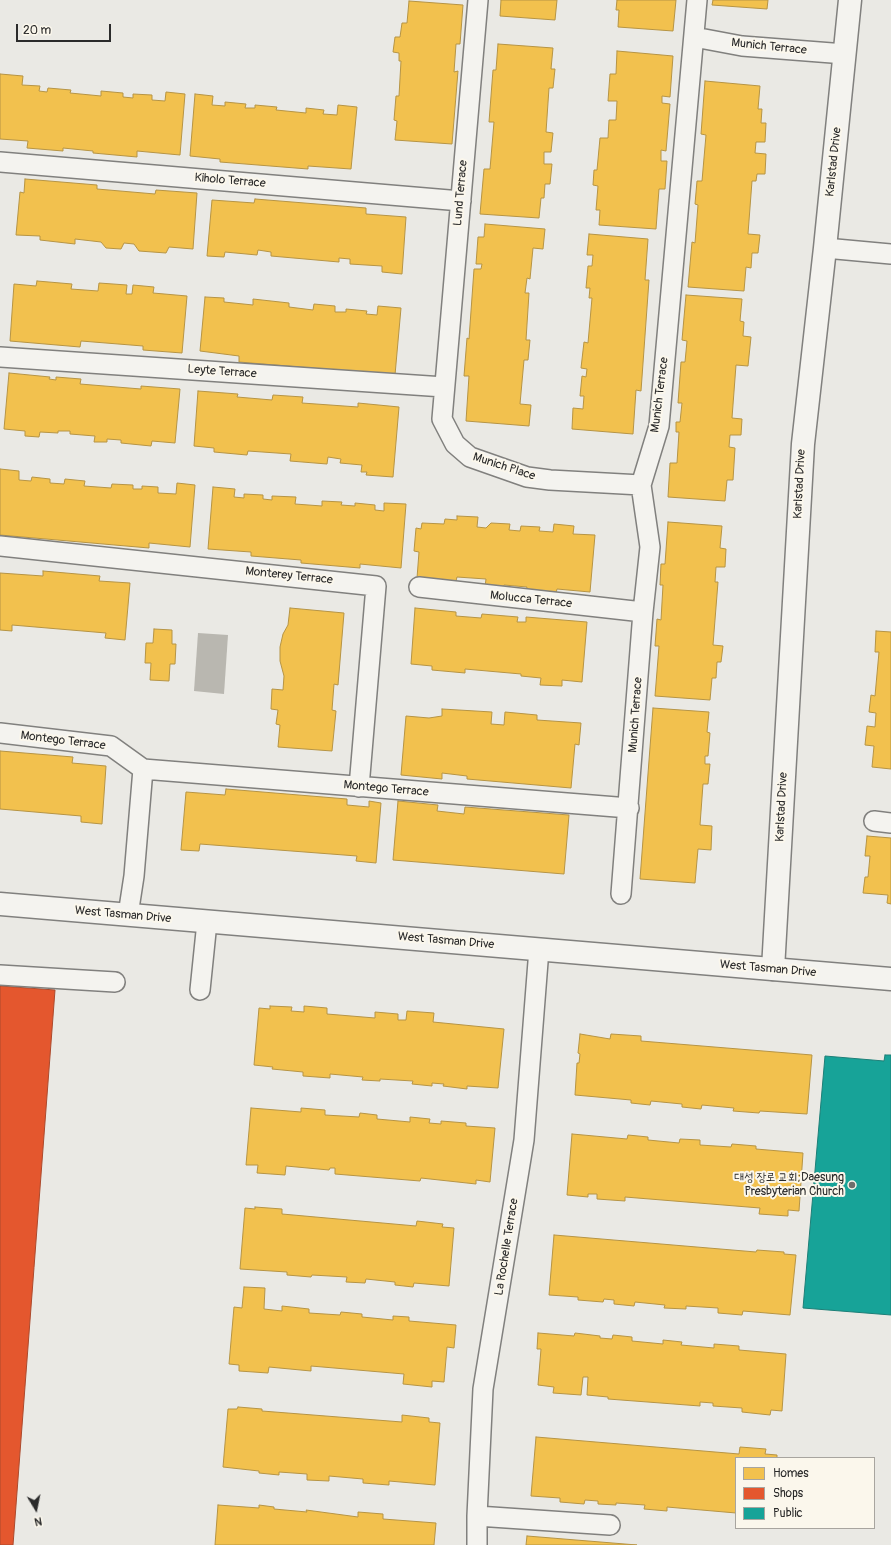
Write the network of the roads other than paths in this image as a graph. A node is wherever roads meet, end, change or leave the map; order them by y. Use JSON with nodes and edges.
{"nodes":[{"id":1,"x":478,"y":0,"type":"edge"},
{"id":2,"x":697,"y":0,"type":"edge"},
{"id":3,"x":850,"y":0,"type":"edge"},
{"id":4,"x":694,"y":37,"type":"junction"},
{"id":5,"x":845,"y":54,"type":"junction"},
{"id":6,"x":0,"y":162,"type":"edge"},
{"id":7,"x":461,"y":201,"type":"junction"},
{"id":8,"x":825,"y":248,"type":"junction"},
{"id":9,"x":891,"y":254,"type":"edge"},
{"id":10,"x":0,"y":357,"type":"edge"},
{"id":11,"x":444,"y":387,"type":"junction"},
{"id":12,"x":641,"y":486,"type":"junction"},
{"id":13,"x":0,"y":546,"type":"edge"},
{"id":14,"x":418,"y":587,"type":"dead end"},
{"id":15,"x":643,"y":612,"type":"junction"},
{"id":16,"x":0,"y":733,"type":"edge"},
{"id":17,"x":143,"y":769,"type":"junction"},
{"id":18,"x":359,"y":787,"type":"junction"},
{"id":19,"x":629,"y":808,"type":"junction"},
{"id":20,"x":621,"y":894,"type":"dead end"},
{"id":21,"x":0,"y":904,"type":"edge"},
{"id":22,"x":128,"y":915,"type":"junction"},
{"id":23,"x":208,"y":922,"type":"junction"},
{"id":24,"x":539,"y":949,"type":"junction"},
{"id":25,"x":772,"y":970,"type":"junction"},
{"id":26,"x":0,"y":974,"type":"edge"},
{"id":27,"x":891,"y":979,"type":"edge"},
{"id":28,"x":115,"y":982,"type":"dead end"},
{"id":29,"x":200,"y":990,"type":"dead end"},
{"id":30,"x":477,"y":1516,"type":"junction"},
{"id":31,"x":610,"y":1525,"type":"dead end"},
{"id":32,"x":477,"y":1545,"type":"edge"}],
"edges":[{"from":1,"to":7,"type":"lane","name":"Lund Terrace"},
{"from":2,"to":4,"type":"lane","name":"Munich Terrace"},
{"from":3,"to":5,"type":"street","name":"Karlstad Drive"},
{"from":4,"to":5,"type":"lane","name":"Munich Terrace"},
{"from":4,"to":12,"type":"lane","name":"Munich Terrace"},
{"from":5,"to":8,"type":"street","name":"Karlstad Drive"},
{"from":6,"to":7,"type":"lane","name":"Kiholo Terrace"},
{"from":7,"to":11,"type":"lane","name":"Lund Terrace"},
{"from":8,"to":9,"type":"lane"},
{"from":8,"to":25,"type":"street","name":"Karlstad Drive"},
{"from":10,"to":11,"type":"lane","name":"Leyte Terrace"},
{"from":11,"to":12,"type":"lane","name":"Munich Place"},
{"from":12,"to":15,"type":"lane","name":"Munich Terrace"},
{"from":13,"to":18,"type":"lane","name":"Monterey Terrace"},
{"from":14,"to":15,"type":"lane","name":"Molucca Terrace"},
{"from":15,"to":19,"type":"lane","name":"Munich Terrace"},
{"from":16,"to":17,"type":"lane","name":"Montego Terrace"},
{"from":17,"to":18,"type":"lane","name":"Montego Terrace"},
{"from":17,"to":22,"type":"lane"},
{"from":18,"to":19,"type":"lane","name":"Montego Terrace"},
{"from":19,"to":20,"type":"lane","name":"Munich Terrace"},
{"from":21,"to":22,"type":"street","name":"West Tasman Drive"},
{"from":22,"to":23,"type":"street","name":"West Tasman Drive"},
{"from":23,"to":24,"type":"street","name":"West Tasman Drive"},
{"from":23,"to":29,"type":"lane"},
{"from":24,"to":25,"type":"street","name":"West Tasman Drive"},
{"from":24,"to":30,"type":"lane","name":"La Rochelle Terrace"},
{"from":25,"to":27,"type":"street","name":"West Tasman Drive"},
{"from":26,"to":28,"type":"lane"},
{"from":30,"to":31,"type":"lane"},
{"from":30,"to":32,"type":"lane","name":"La Rochelle Terrace"}]}
